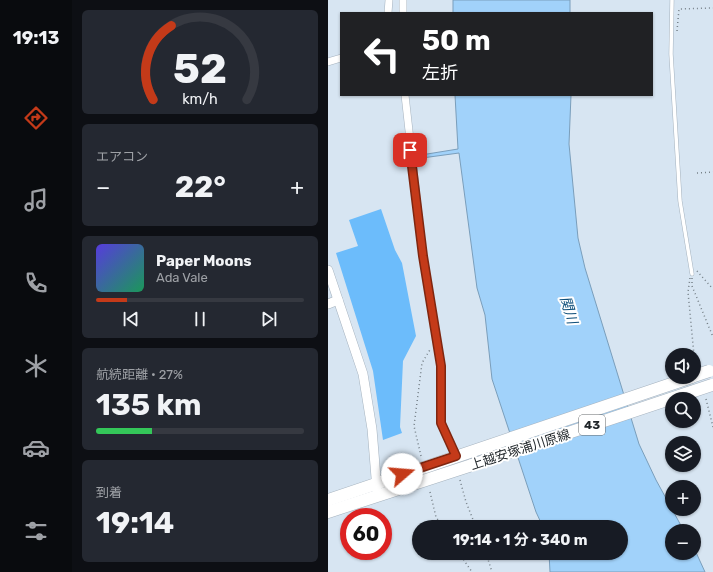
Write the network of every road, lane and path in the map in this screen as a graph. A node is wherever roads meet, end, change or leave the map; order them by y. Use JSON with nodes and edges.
{"nodes":[{"id":1,"x":389,"y":0,"type":"edge"},
{"id":2,"x":403,"y":0,"type":"edge"},
{"id":3,"x":672,"y":0,"type":"edge"},
{"id":4,"x":713,"y":8,"type":"edge"},
{"id":5,"x":679,"y":10,"type":"dead end"},
{"id":6,"x":388,"y":12,"type":"edge"},
{"id":7,"x":403,"y":12,"type":"edge"},
{"id":8,"x":340,"y":58,"type":"edge"},
{"id":9,"x":328,"y":62,"type":"edge"},
{"id":10,"x":405,"y":96,"type":"edge"},
{"id":11,"x":713,"y":172,"type":"edge"},
{"id":12,"x":697,"y":173,"type":"dead end"},
{"id":13,"x":691,"y":268,"type":"junction"},
{"id":14,"x":328,"y":270,"type":"edge"},
{"id":15,"x":692,"y":276,"type":"junction"},
{"id":16,"x":713,"y":289,"type":"edge"},
{"id":17,"x":338,"y":300,"type":"junction"},
{"id":18,"x":328,"y":304,"type":"edge"},
{"id":19,"x":713,"y":337,"type":"edge"},
{"id":20,"x":437,"y":338,"type":"junction"},
{"id":21,"x":693,"y":348,"type":"edge"},
{"id":22,"x":711,"y":371,"type":"edge"},
{"id":23,"x":701,"y":374,"type":"edge"},
{"id":24,"x":672,"y":384,"type":"edge"},
{"id":25,"x":712,"y":385,"type":"edge"},
{"id":26,"x":706,"y":399,"type":"dead end"},
{"id":27,"x":713,"y":427,"type":"edge"},
{"id":28,"x":461,"y":454,"type":"junction"},
{"id":29,"x":421,"y":456,"type":"dead end"},
{"id":30,"x":457,"y":470,"type":"junction"},
{"id":31,"x":376,"y":483,"type":"junction"},
{"id":32,"x":430,"y":492,"type":"dead end"},
{"id":33,"x":378,"y":495,"type":"junction"},
{"id":34,"x":328,"y":500,"type":"edge"},
{"id":35,"x":328,"y":512,"type":"edge"},
{"id":36,"x":438,"y":520,"type":"edge"},
{"id":37,"x":473,"y":520,"type":"edge"},
{"id":38,"x":464,"y":560,"type":"edge"},
{"id":39,"x":488,"y":560,"type":"edge"},
{"id":40,"x":472,"y":572,"type":"edge"},
{"id":41,"x":492,"y":572,"type":"edge"}],
"edges":[{"from":1,"to":6,"type":"street"},
{"from":2,"to":7,"type":"street"},
{"from":3,"to":13,"type":"lane"},
{"from":4,"to":5,"type":"path"},
{"from":8,"to":9,"type":"street"},
{"from":10,"to":20,"type":"street"},
{"from":11,"to":12,"type":"path"},
{"from":13,"to":15,"type":"lane"},
{"from":13,"to":16,"type":"path"},
{"from":14,"to":17,"type":"street"},
{"from":15,"to":19,"type":"path"},
{"from":15,"to":21,"type":"path"},
{"from":17,"to":18,"type":"street"},
{"from":17,"to":31,"type":"street"},
{"from":20,"to":28,"type":"street"},
{"from":20,"to":29,"type":"path"},
{"from":22,"to":23,"type":"main road","name":"上越安塚浦川原線","number":"43","bridge":true},
{"from":24,"to":28,"type":"main road","name":"上越安塚浦川原線","number":"43"},
{"from":25,"to":30,"type":"main road","name":"上越安塚浦川原線","number":"43","bridge":true},
{"from":26,"to":27,"type":"path"},
{"from":28,"to":31,"type":"main road","name":"上越安塚浦川原線","number":"43"},
{"from":30,"to":33,"type":"main road","name":"上越安塚浦川原線","number":"43"},
{"from":30,"to":37,"type":"path"},
{"from":31,"to":33,"type":"street"},
{"from":31,"to":34,"type":"main road","name":"上越安塚浦川原線","number":"43"},
{"from":32,"to":36,"type":"path"},
{"from":33,"to":35,"type":"main road","name":"上越安塚浦川原線","number":"43"},
{"from":38,"to":40,"type":"path"},
{"from":39,"to":41,"type":"path"}]}
